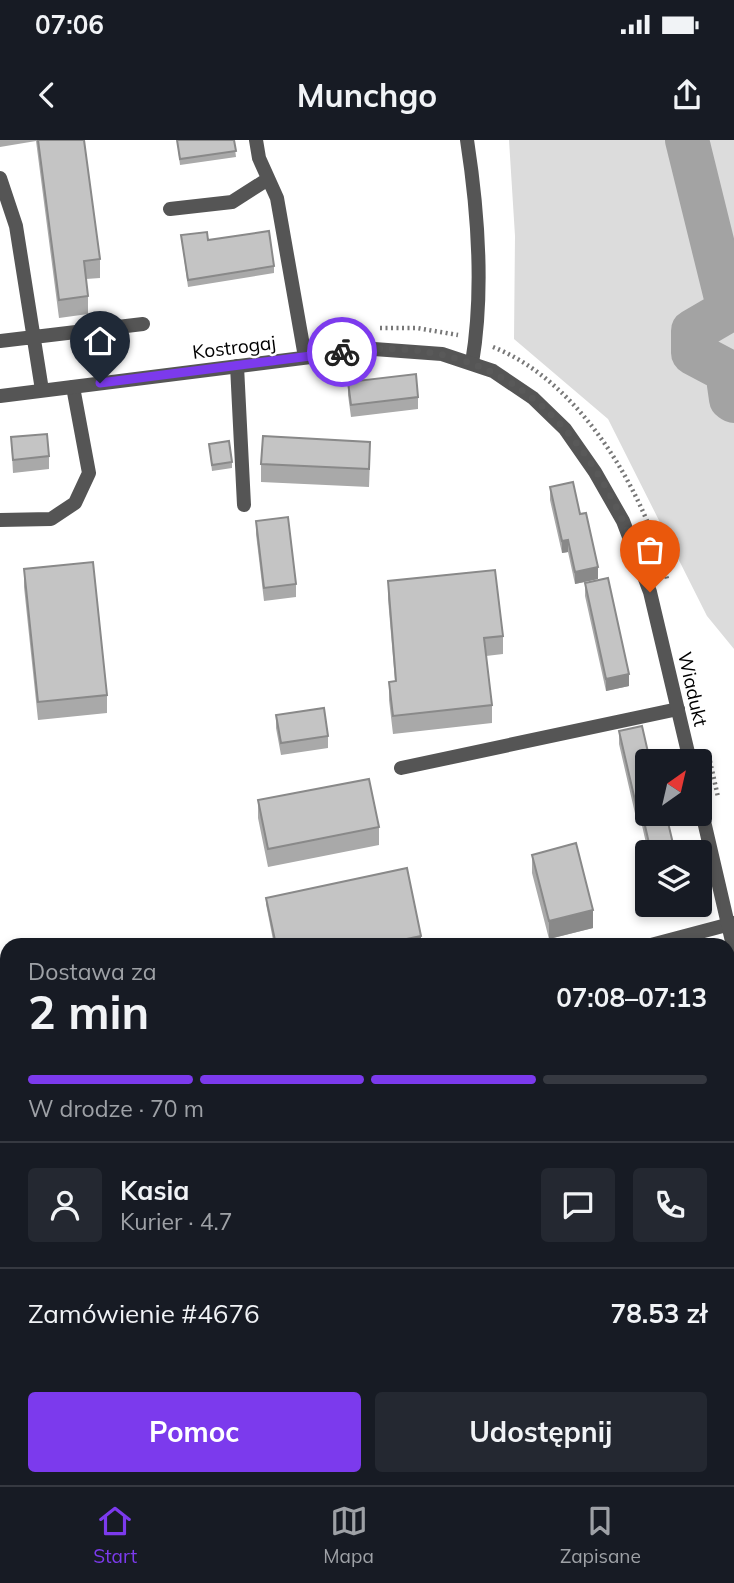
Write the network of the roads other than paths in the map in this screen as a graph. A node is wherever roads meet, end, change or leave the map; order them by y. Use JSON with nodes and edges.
{"nodes":[{"id":1,"x":256,"y":140,"type":"edge"},
{"id":2,"x":467,"y":140,"type":"edge"},
{"id":3,"x":0,"y":178,"type":"edge"},
{"id":4,"x":268,"y":179,"type":"junction"},
{"id":5,"x":170,"y":209,"type":"dead end"},
{"id":6,"x":143,"y":324,"type":"dead end"},
{"id":7,"x":34,"y":337,"type":"junction"},
{"id":8,"x":0,"y":341,"type":"edge"},
{"id":9,"x":305,"y":357,"type":"junction"},
{"id":10,"x":471,"y":363,"type":"junction"},
{"id":11,"x":237,"y":366,"type":"junction"},
{"id":12,"x":73,"y":387,"type":"junction"},
{"id":13,"x":42,"y":390,"type":"junction"},
{"id":14,"x":0,"y":396,"type":"edge"},
{"id":15,"x":244,"y":505,"type":"dead end"},
{"id":16,"x":0,"y":520,"type":"edge"},
{"id":17,"x":678,"y":709,"type":"junction"},
{"id":18,"x":687,"y":749,"type":"edge"},
{"id":19,"x":401,"y":768,"type":"dead end"},
{"id":20,"x":706,"y":826,"type":"edge"},
{"id":21,"x":731,"y":924,"type":"edge"},
{"id":22,"x":678,"y":938,"type":"edge"}],
"edges":[{"from":1,"to":4,"type":"street"},
{"from":2,"to":10,"type":"street"},
{"from":3,"to":7,"type":"street"},
{"from":4,"to":5,"type":"street"},
{"from":4,"to":9,"type":"street"},
{"from":6,"to":7,"type":"street"},
{"from":7,"to":8,"type":"street"},
{"from":7,"to":13,"type":"street"},
{"from":9,"to":10,"type":"street","name":"Kostrogaj"},
{"from":9,"to":11,"type":"street","name":"Kostrogaj"},
{"from":10,"to":17,"type":"street","name":"Wiadukt"},
{"from":11,"to":12,"type":"street","name":"Kostrogaj"},
{"from":11,"to":15,"type":"street"},
{"from":12,"to":13,"type":"street","name":"Kostrogaj"},
{"from":12,"to":16,"type":"street"},
{"from":13,"to":14,"type":"street","name":"Kostrogaj"},
{"from":17,"to":18,"type":"street","name":"Wiadukt"},
{"from":17,"to":19,"type":"street"},
{"from":20,"to":21,"type":"street"},
{"from":21,"to":22,"type":"street"}]}
